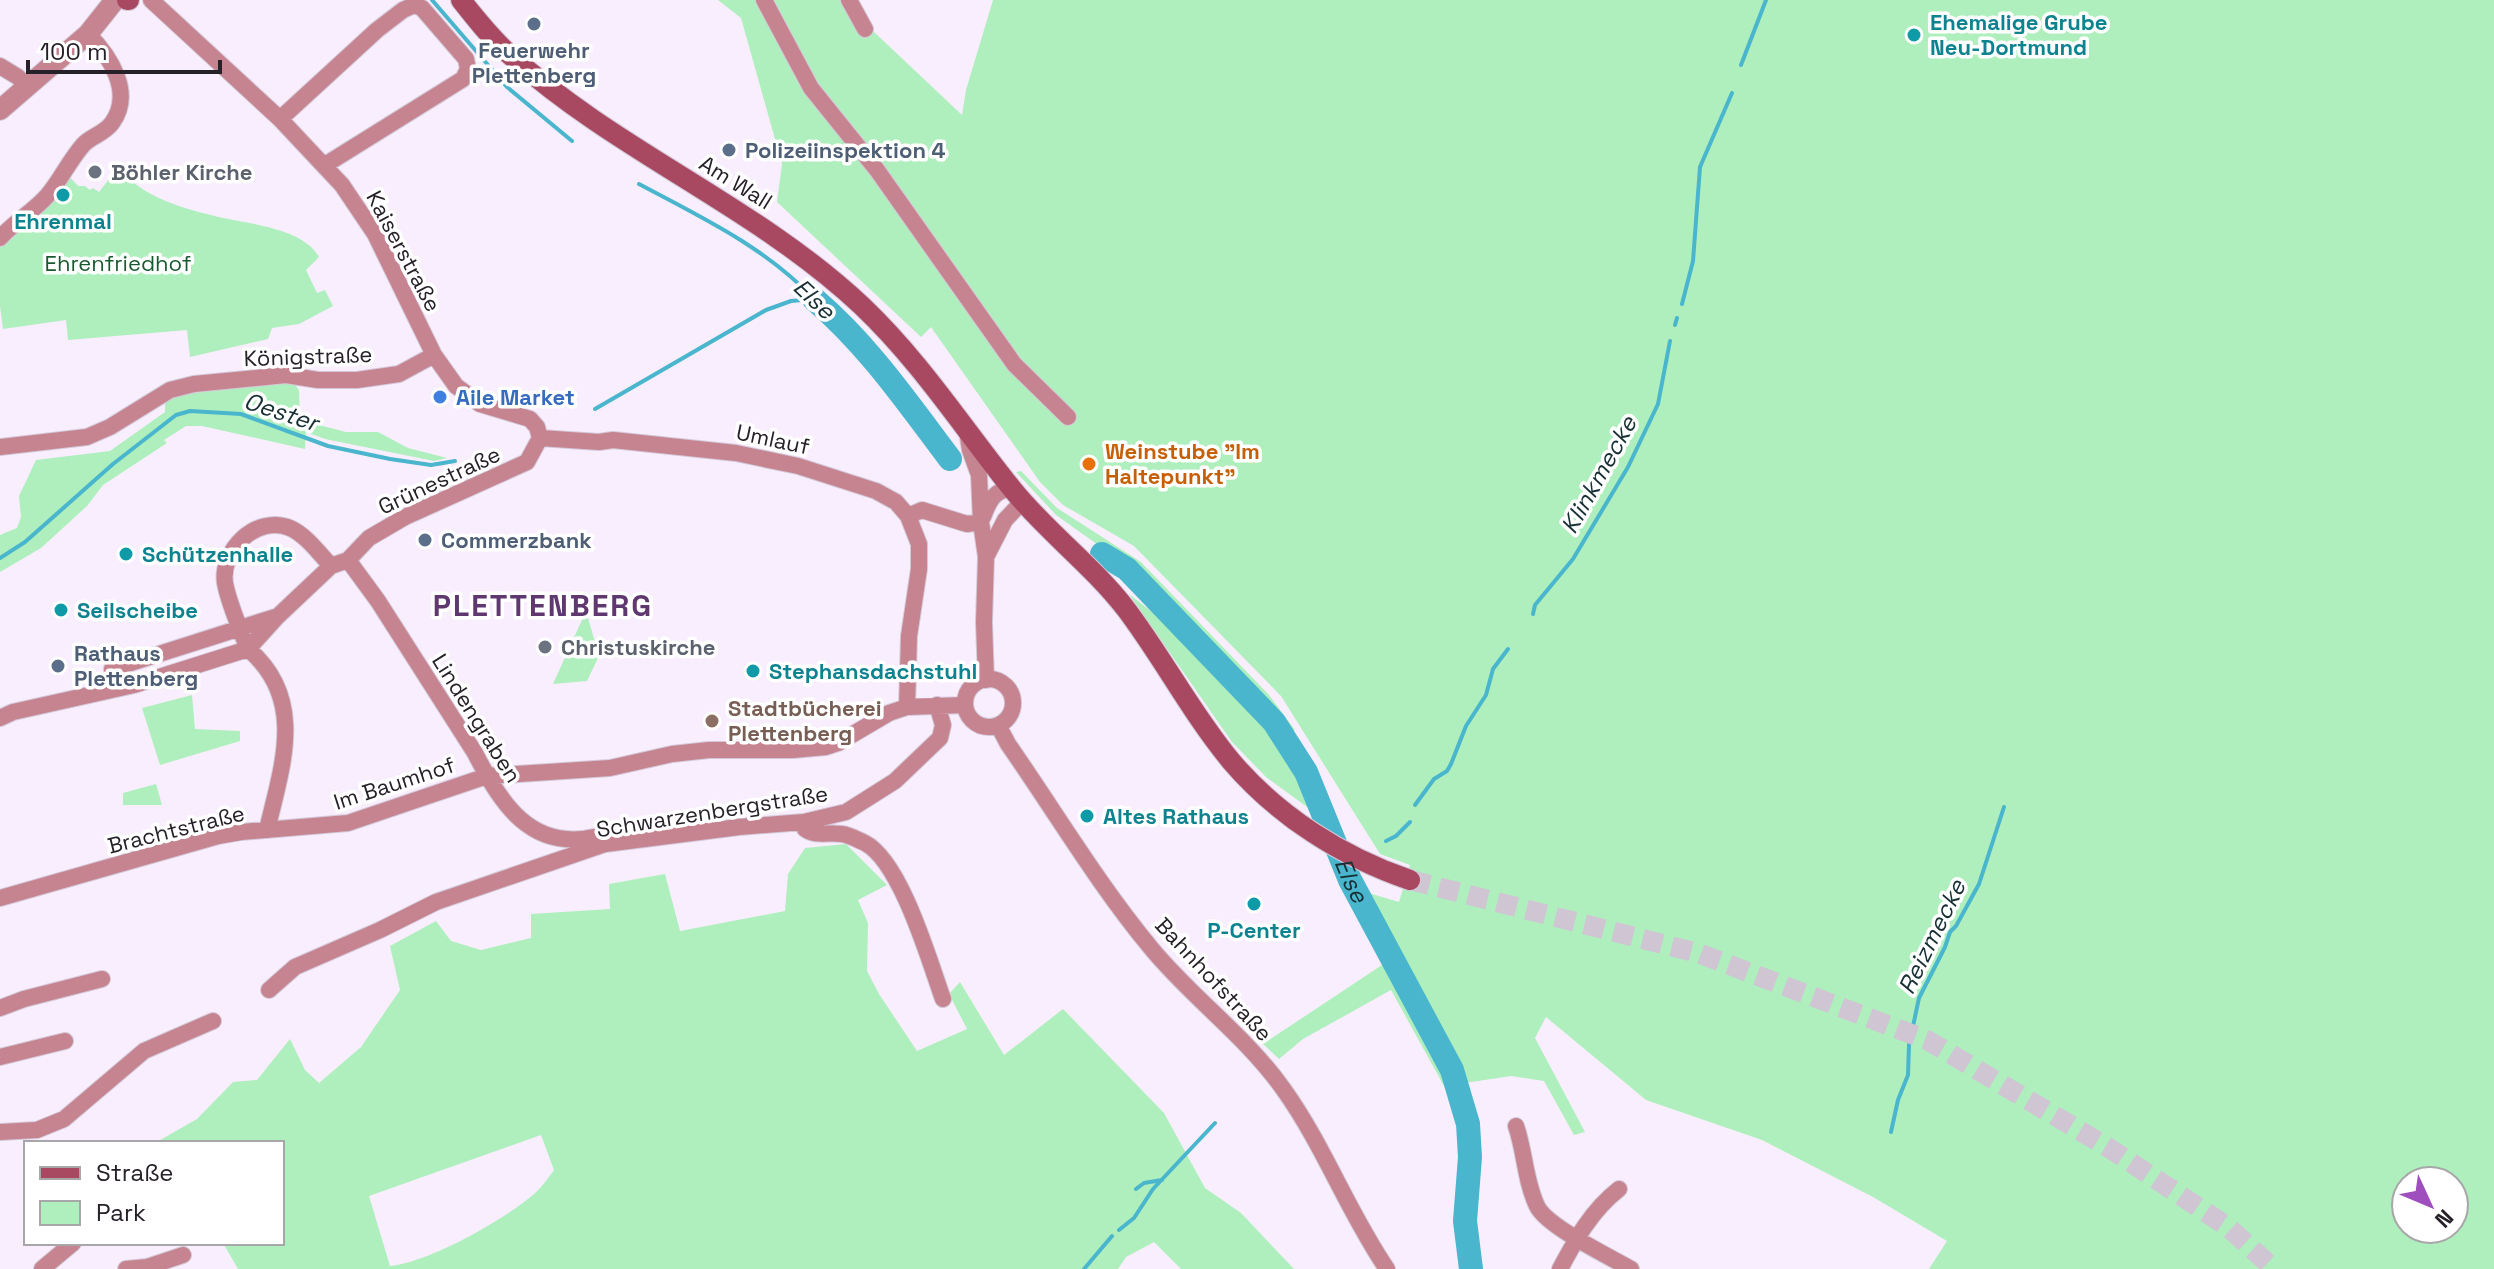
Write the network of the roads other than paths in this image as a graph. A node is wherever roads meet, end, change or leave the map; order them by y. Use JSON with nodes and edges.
{"nodes":[{"id":1,"x":115,"y":0,"type":"edge"},
{"id":2,"x":151,"y":0,"type":"edge"},
{"id":3,"x":461,"y":0,"type":"edge"},
{"id":4,"x":764,"y":0,"type":"edge"},
{"id":5,"x":849,"y":0,"type":"edge"},
{"id":6,"x":865,"y":29,"type":"dead end"},
{"id":7,"x":88,"y":34,"type":"junction"},
{"id":8,"x":0,"y":66,"type":"edge"},
{"id":9,"x":27,"y":87,"type":"junction"},
{"id":10,"x":0,"y":110,"type":"edge"},
{"id":11,"x":280,"y":119,"type":"junction"},
{"id":12,"x":325,"y":165,"type":"junction"},
{"id":13,"x":0,"y":238,"type":"edge"},
{"id":14,"x":434,"y":355,"type":"junction"},
{"id":15,"x":1068,"y":417,"type":"dead end"},
{"id":16,"x":966,"y":426,"type":"junction"},
{"id":17,"x":540,"y":438,"type":"junction"},
{"id":18,"x":0,"y":447,"type":"edge"},
{"id":19,"x":1018,"y":495,"type":"junction"},
{"id":20,"x":908,"y":516,"type":"junction"},
{"id":21,"x":981,"y":522,"type":"junction"},
{"id":22,"x":986,"y":557,"type":"junction"},
{"id":23,"x":348,"y":560,"type":"junction"},
{"id":24,"x":331,"y":566,"type":"junction"},
{"id":25,"x":277,"y":617,"type":"junction"},
{"id":26,"x":241,"y":630,"type":"junction"},
{"id":27,"x":248,"y":649,"type":"junction"},
{"id":28,"x":986,"y":680,"type":"junction"},
{"id":29,"x":116,"y":689,"type":"junction"},
{"id":30,"x":937,"y":705,"type":"junction"},
{"id":31,"x":965,"y":705,"type":"junction"},
{"id":32,"x":907,"y":707,"type":"junction"},
{"id":33,"x":0,"y":718,"type":"edge"},
{"id":34,"x":998,"y":725,"type":"junction"},
{"id":35,"x":487,"y":776,"type":"junction"},
{"id":36,"x":804,"y":822,"type":"junction"},
{"id":37,"x":267,"y":830,"type":"junction"},
{"id":38,"x":605,"y":844,"type":"junction"},
{"id":39,"x":1410,"y":880,"type":"tunnel mouth"},
{"id":40,"x":0,"y":898,"type":"edge"},
{"id":41,"x":102,"y":979,"type":"dead end"},
{"id":42,"x":269,"y":990,"type":"dead end"},
{"id":43,"x":943,"y":999,"type":"dead end"},
{"id":44,"x":0,"y":1008,"type":"edge"},
{"id":45,"x":213,"y":1021,"type":"dead end"},
{"id":46,"x":65,"y":1041,"type":"dead end"},
{"id":47,"x":0,"y":1057,"type":"edge"},
{"id":48,"x":1516,"y":1126,"type":"dead end"},
{"id":49,"x":0,"y":1132,"type":"edge"},
{"id":50,"x":1619,"y":1189,"type":"dead end"},
{"id":51,"x":1576,"y":1237,"type":"junction"},
{"id":52,"x":71,"y":1245,"type":"edge"},
{"id":53,"x":183,"y":1255,"type":"dead end"},
{"id":54,"x":42,"y":1269,"type":"edge"},
{"id":55,"x":126,"y":1269,"type":"edge"},
{"id":56,"x":1387,"y":1269,"type":"edge"},
{"id":57,"x":1560,"y":1269,"type":"edge"},
{"id":58,"x":1631,"y":1269,"type":"edge"}],
"edges":[{"from":1,"to":7,"type":"street"},
{"from":2,"to":11,"type":"street","name":"Kaiserstraße"},
{"from":3,"to":16,"type":"main road","name":"Am Wall"},
{"from":4,"to":15,"type":"street"},
{"from":5,"to":6,"type":"street"},
{"from":7,"to":9,"type":"street"},
{"from":7,"to":13,"type":"street"},
{"from":8,"to":9,"type":"street"},
{"from":9,"to":10,"type":"street"},
{"from":11,"to":12,"type":"street","name":"Kaiserstraße"},
{"from":11,"to":12,"type":"street"},
{"from":12,"to":14,"type":"street","name":"Kaiserstraße"},
{"from":14,"to":17,"type":"street","name":"Kaiserstraße"},
{"from":14,"to":18,"type":"street","name":"Königstraße"},
{"from":16,"to":19,"type":"main road","name":"Am Wall"},
{"from":16,"to":21,"type":"street","name":"Am Wall"},
{"from":17,"to":20,"type":"street","name":"Umlauf"},
{"from":17,"to":23,"type":"street","name":"Grünestraße"},
{"from":19,"to":21,"type":"street"},
{"from":19,"to":22,"type":"street","name":"Am Wall"},
{"from":19,"to":39,"type":"main road"},
{"from":20,"to":21,"type":"street"},
{"from":20,"to":32,"type":"street"},
{"from":21,"to":22,"type":"street","name":"Am Wall"},
{"from":22,"to":28,"type":"street","name":"Am Wall"},
{"from":23,"to":24,"type":"street","name":"Grünestraße"},
{"from":23,"to":35,"type":"street","name":"Lindengraben"},
{"from":24,"to":25,"type":"street","name":"Grünestraße"},
{"from":24,"to":26,"type":"street","name":"Brachtstraße"},
{"from":25,"to":26,"type":"street","name":"Grünestraße"},
{"from":25,"to":27,"type":"street","name":"Grünestraße"},
{"from":26,"to":27,"type":"street","name":"Brachtstraße"},
{"from":26,"to":29,"type":"street","name":"Grünestraße"},
{"from":27,"to":29,"type":"street"},
{"from":27,"to":37,"type":"street","name":"Brachtstraße"},
{"from":28,"to":31,"type":"street"},
{"from":28,"to":34,"type":"street"},
{"from":29,"to":33,"type":"street"},
{"from":30,"to":31,"type":"street"},
{"from":30,"to":32,"type":"street"},
{"from":30,"to":36,"type":"street","name":"Schwarzenbergstraße"},
{"from":31,"to":34,"type":"street"},
{"from":32,"to":35,"type":"street","name":"Im Baumhof"},
{"from":34,"to":56,"type":"street","name":"Bahnhofstraße"},
{"from":35,"to":37,"type":"street","name":"Im Baumhof"},
{"from":35,"to":38,"type":"street","name":"Lindengraben"},
{"from":36,"to":38,"type":"street","name":"Schwarzenbergstraße"},
{"from":36,"to":43,"type":"street"},
{"from":37,"to":40,"type":"street","name":"Brachtstraße"},
{"from":38,"to":42,"type":"street","name":"Schwarzenbergstraße"},
{"from":41,"to":44,"type":"street"},
{"from":45,"to":49,"type":"street"},
{"from":46,"to":47,"type":"street"},
{"from":48,"to":51,"type":"street"},
{"from":50,"to":51,"type":"street"},
{"from":51,"to":57,"type":"street"},
{"from":51,"to":58,"type":"street"},
{"from":52,"to":54,"type":"street"},
{"from":53,"to":55,"type":"street"}]}
